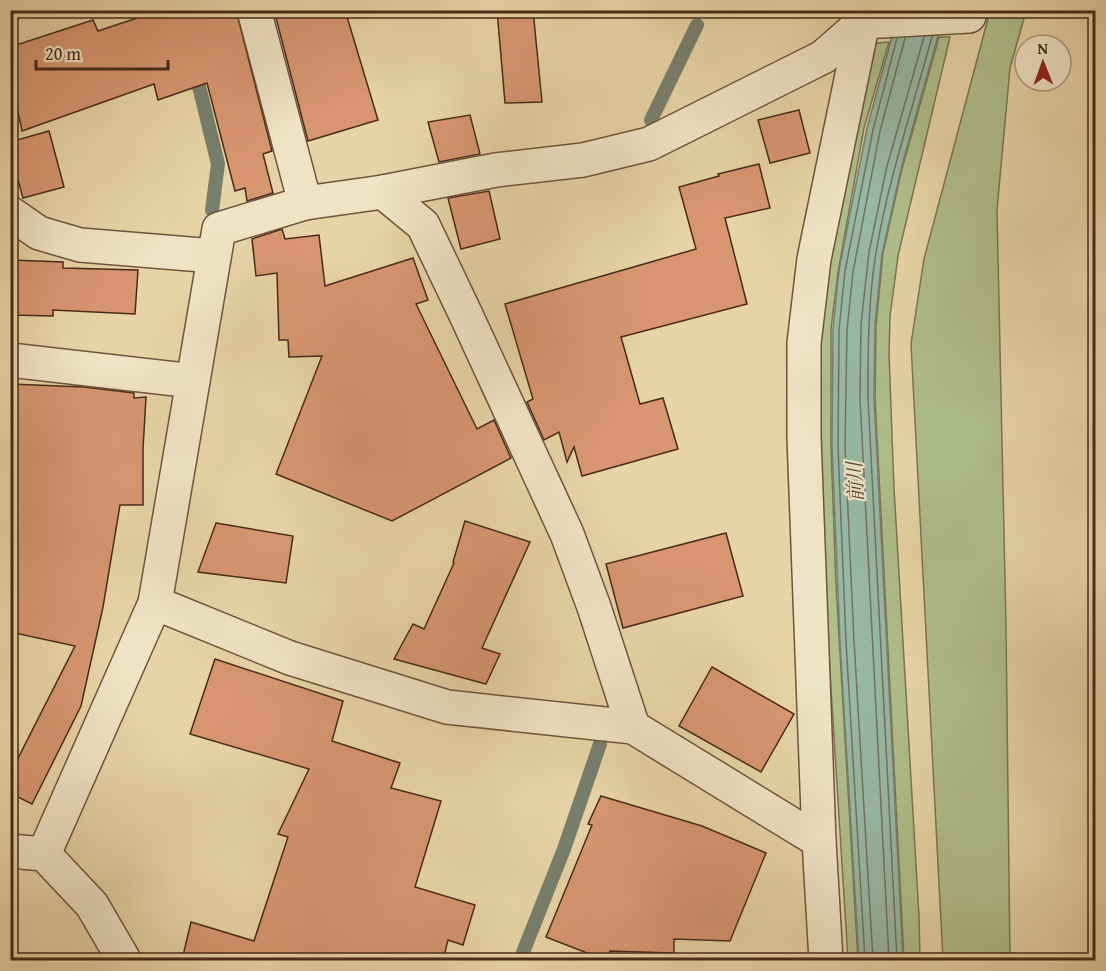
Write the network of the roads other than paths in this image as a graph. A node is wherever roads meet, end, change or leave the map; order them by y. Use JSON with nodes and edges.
{"nodes":[{"id":1,"x":254,"y":10,"type":"edge"},
{"id":2,"x":958,"y":14,"type":"edge"},
{"id":3,"x":874,"y":18,"type":"edge"},
{"id":4,"x":383,"y":192,"type":"junction"},
{"id":5,"x":305,"y":203,"type":"junction"},
{"id":6,"x":10,"y":213,"type":"edge"},
{"id":7,"x":214,"y":256,"type":"junction"},
{"id":8,"x":10,"y":360,"type":"edge"},
{"id":9,"x":193,"y":381,"type":"junction"},
{"id":10,"x":155,"y":603,"type":"junction"},
{"id":11,"x":633,"y":727,"type":"junction"},
{"id":12,"x":819,"y":841,"type":"junction"},
{"id":13,"x":10,"y":850,"type":"edge"},
{"id":14,"x":44,"y":854,"type":"junction"},
{"id":15,"x":124,"y":960,"type":"edge"},
{"id":16,"x":826,"y":960,"type":"edge"}],
"edges":[{"from":1,"to":5,"type":"street"},
{"from":2,"to":3,"type":"street"},
{"from":3,"to":4,"type":"street"},
{"from":3,"to":12,"type":"street"},
{"from":4,"to":5,"type":"street"},
{"from":4,"to":11,"type":"street"},
{"from":5,"to":7,"type":"street"},
{"from":6,"to":7,"type":"street"},
{"from":7,"to":9,"type":"street"},
{"from":8,"to":9,"type":"street"},
{"from":9,"to":10,"type":"street"},
{"from":10,"to":11,"type":"street"},
{"from":10,"to":14,"type":"street"},
{"from":11,"to":12,"type":"street"},
{"from":12,"to":16,"type":"street"},
{"from":13,"to":14,"type":"street"},
{"from":14,"to":15,"type":"street"}]}
